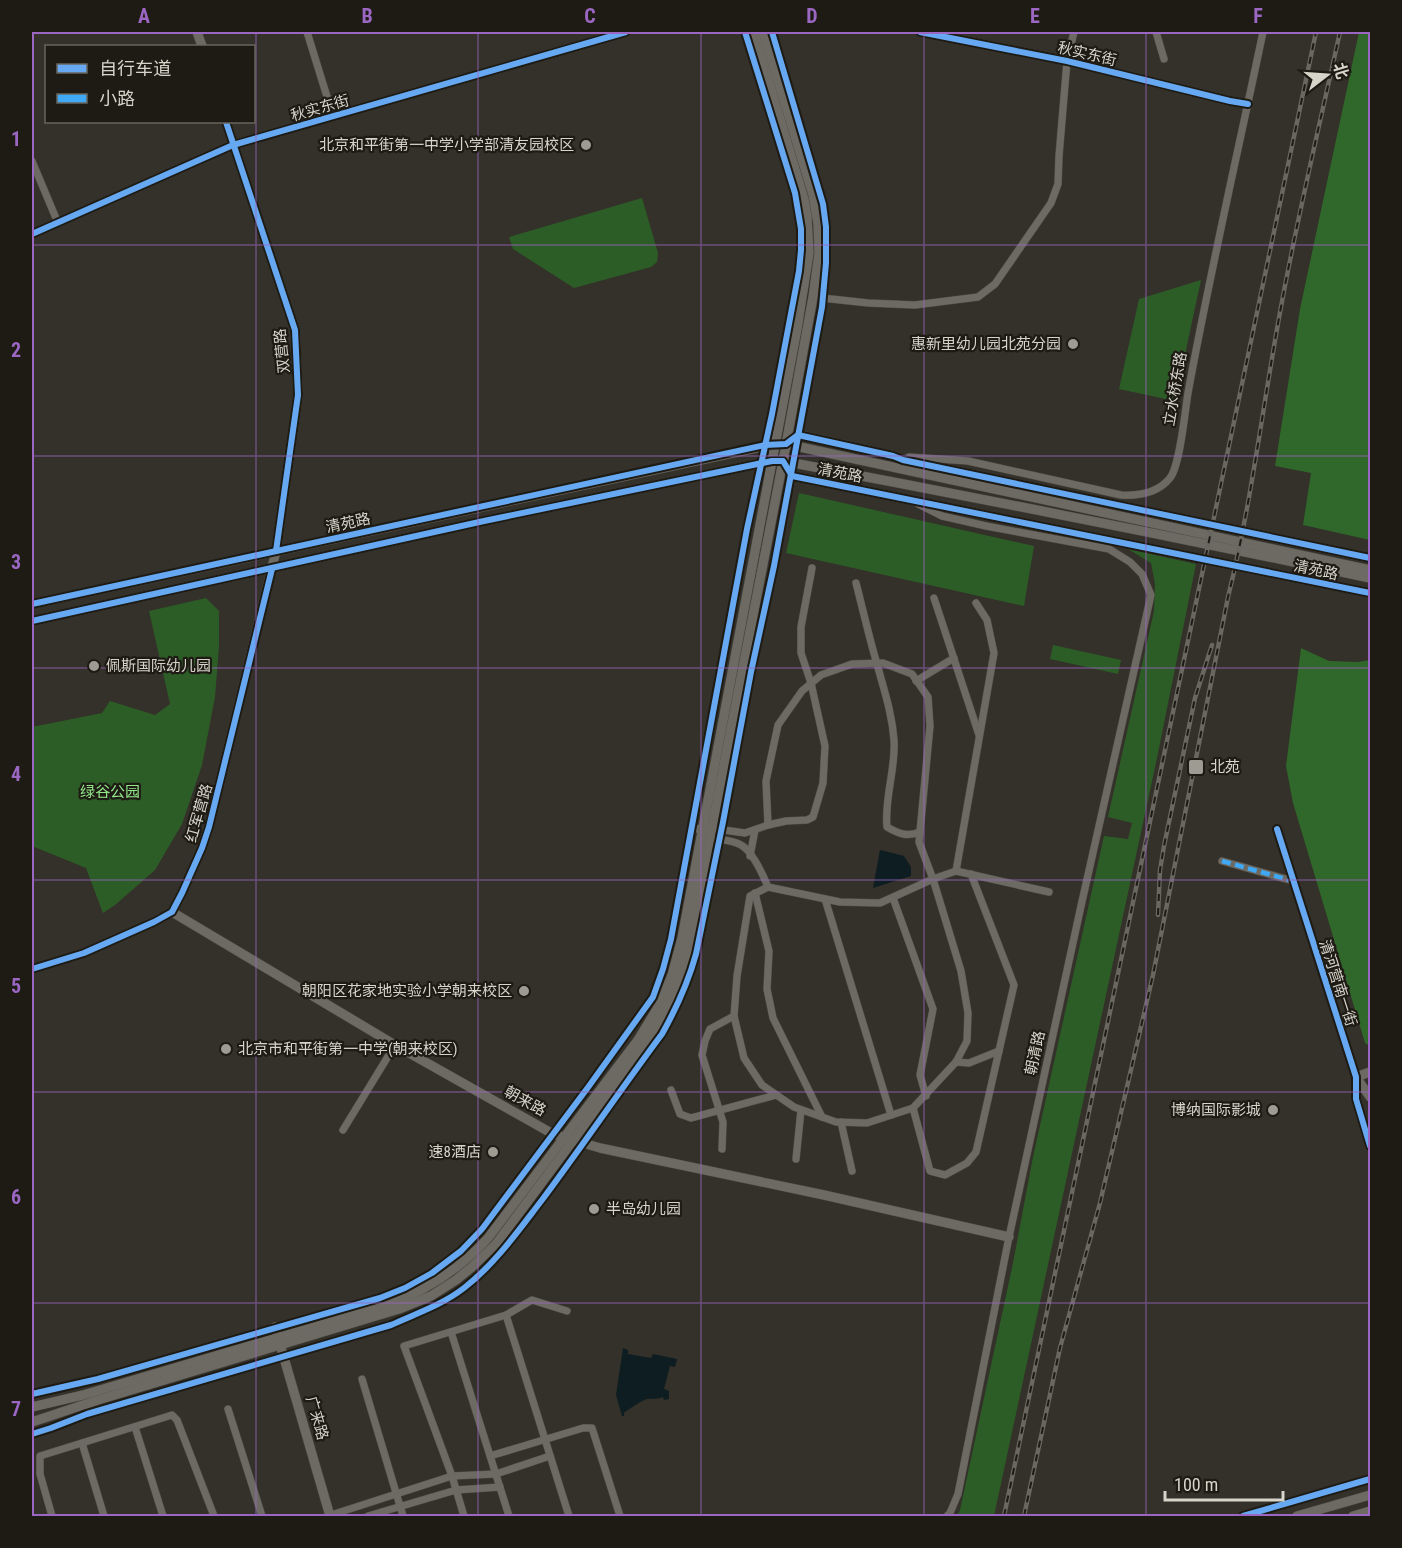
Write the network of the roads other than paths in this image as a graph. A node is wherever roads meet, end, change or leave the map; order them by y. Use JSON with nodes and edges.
{"nodes":[{"id":1,"x":307,"y":32,"type":"edge"},
{"id":2,"x":626,"y":32,"type":"edge"},
{"id":3,"x":745,"y":32,"type":"edge"},
{"id":4,"x":754,"y":32,"type":"edge"},
{"id":5,"x":764,"y":32,"type":"edge"},
{"id":6,"x":772,"y":32,"type":"edge"},
{"id":7,"x":920,"y":32,"type":"edge"},
{"id":8,"x":1074,"y":32,"type":"edge"},
{"id":9,"x":1156,"y":32,"type":"edge"},
{"id":10,"x":1263,"y":32,"type":"edge"},
{"id":11,"x":955,"y":35,"type":"edge"},
{"id":12,"x":1164,"y":59,"type":"dead end"},
{"id":13,"x":1067,"y":61,"type":"junction"},
{"id":14,"x":1248,"y":104,"type":"junction"},
{"id":15,"x":333,"y":116,"type":"junction"},
{"id":16,"x":226,"y":123,"type":"edge"},
{"id":17,"x":233,"y":145,"type":"junction"},
{"id":18,"x":32,"y":161,"type":"edge"},
{"id":19,"x":58,"y":222,"type":"junction"},
{"id":20,"x":32,"y":234,"type":"edge"},
{"id":21,"x":813,"y":297,"type":"junction"},
{"id":22,"x":824,"y":298,"type":"junction"},
{"id":23,"x":799,"y":435,"type":"junction"},
{"id":24,"x":786,"y":444,"type":"junction"},
{"id":25,"x":770,"y":445,"type":"junction"},
{"id":26,"x":796,"y":447,"type":"junction"},
{"id":27,"x":903,"y":460,"type":"junction"},
{"id":28,"x":772,"y":461,"type":"junction"},
{"id":29,"x":783,"y":461,"type":"junction"},
{"id":30,"x":761,"y":462,"type":"junction"},
{"id":31,"x":793,"y":463,"type":"junction"},
{"id":32,"x":876,"y":464,"type":"junction"},
{"id":33,"x":791,"y":475,"type":"junction"},
{"id":34,"x":862,"y":475,"type":"junction"},
{"id":35,"x":907,"y":498,"type":"junction"},
{"id":36,"x":276,"y":551,"type":"junction"},
{"id":37,"x":1371,"y":558,"type":"edge"},
{"id":38,"x":812,"y":568,"type":"dead end"},
{"id":39,"x":272,"y":569,"type":"junction"},
{"id":40,"x":1371,"y":570,"type":"edge"},
{"id":41,"x":1371,"y":578,"type":"edge"},
{"id":42,"x":856,"y":583,"type":"dead end"},
{"id":43,"x":1371,"y":593,"type":"edge"},
{"id":44,"x":934,"y":598,"type":"dead end"},
{"id":45,"x":976,"y":603,"type":"dead end"},
{"id":46,"x":32,"y":604,"type":"edge"},
{"id":47,"x":32,"y":621,"type":"edge"},
{"id":48,"x":954,"y":658,"type":"junction"},
{"id":49,"x":877,"y":663,"type":"junction"},
{"id":50,"x":916,"y":681,"type":"junction"},
{"id":51,"x":811,"y":683,"type":"junction"},
{"id":52,"x":980,"y":736,"type":"junction"},
{"id":53,"x":768,"y":825,"type":"junction"},
{"id":54,"x":1277,"y":829,"type":"dead end"},
{"id":55,"x":721,"y":830,"type":"junction"},
{"id":56,"x":754,"y":830,"type":"junction"},
{"id":57,"x":690,"y":831,"type":"junction"},
{"id":58,"x":920,"y":832,"type":"junction"},
{"id":59,"x":706,"y":833,"type":"junction"},
{"id":60,"x":719,"y":840,"type":"junction"},
{"id":61,"x":750,"y":856,"type":"junction"},
{"id":62,"x":1222,"y":861,"type":"dead end"},
{"id":63,"x":956,"y":871,"type":"junction"},
{"id":64,"x":971,"y":874,"type":"junction"},
{"id":65,"x":933,"y":879,"type":"junction"},
{"id":66,"x":1293,"y":881,"type":"junction"},
{"id":67,"x":768,"y":886,"type":"junction"},
{"id":68,"x":1049,"y":892,"type":"dead end"},
{"id":69,"x":754,"y":893,"type":"junction"},
{"id":70,"x":893,"y":898,"type":"junction"},
{"id":71,"x":825,"y":899,"type":"junction"},
{"id":72,"x":172,"y":912,"type":"junction"},
{"id":73,"x":32,"y":969,"type":"edge"},
{"id":74,"x":734,"y":1016,"type":"junction"},
{"id":75,"x":395,"y":1045,"type":"junction"},
{"id":76,"x":999,"y":1051,"type":"junction"},
{"id":77,"x":956,"y":1062,"type":"junction"},
{"id":78,"x":1371,"y":1072,"type":"edge"},
{"id":79,"x":1356,"y":1077,"type":"junction"},
{"id":80,"x":671,"y":1090,"type":"dead end"},
{"id":81,"x":776,"y":1095,"type":"junction"},
{"id":82,"x":926,"y":1096,"type":"junction"},
{"id":83,"x":1371,"y":1097,"type":"edge"},
{"id":84,"x":913,"y":1108,"type":"junction"},
{"id":85,"x":719,"y":1110,"type":"junction"},
{"id":86,"x":801,"y":1110,"type":"junction"},
{"id":87,"x":891,"y":1115,"type":"junction"},
{"id":88,"x":822,"y":1117,"type":"junction"},
{"id":89,"x":841,"y":1122,"type":"junction"},
{"id":90,"x":343,"y":1130,"type":"dead end"},
{"id":91,"x":553,"y":1134,"type":"junction"},
{"id":92,"x":569,"y":1139,"type":"junction"},
{"id":93,"x":583,"y":1143,"type":"junction"},
{"id":94,"x":1371,"y":1146,"type":"edge"},
{"id":95,"x":722,"y":1149,"type":"dead end"},
{"id":96,"x":796,"y":1159,"type":"dead end"},
{"id":97,"x":852,"y":1172,"type":"dead end"},
{"id":98,"x":1008,"y":1237,"type":"junction"},
{"id":99,"x":567,"y":1311,"type":"dead end"},
{"id":100,"x":506,"y":1315,"type":"junction"},
{"id":101,"x":275,"y":1327,"type":"junction"},
{"id":102,"x":451,"y":1332,"type":"junction"},
{"id":103,"x":279,"y":1341,"type":"junction"},
{"id":104,"x":284,"y":1357,"type":"junction"},
{"id":105,"x":362,"y":1380,"type":"dead end"},
{"id":106,"x":32,"y":1394,"type":"edge"},
{"id":107,"x":32,"y":1407,"type":"edge"},
{"id":108,"x":228,"y":1409,"type":"dead end"},
{"id":109,"x":32,"y":1422,"type":"edge"},
{"id":110,"x":135,"y":1426,"type":"junction"},
{"id":111,"x":32,"y":1434,"type":"edge"},
{"id":112,"x":545,"y":1440,"type":"junction"},
{"id":113,"x":82,"y":1443,"type":"junction"},
{"id":114,"x":490,"y":1456,"type":"junction"},
{"id":115,"x":550,"y":1456,"type":"junction"},
{"id":116,"x":496,"y":1474,"type":"junction"},
{"id":117,"x":452,"y":1476,"type":"junction"},
{"id":118,"x":1371,"y":1479,"type":"edge"},
{"id":119,"x":500,"y":1487,"type":"junction"},
{"id":120,"x":456,"y":1490,"type":"junction"},
{"id":121,"x":396,"y":1495,"type":"junction"},
{"id":122,"x":1371,"y":1496,"type":"edge"},
{"id":123,"x":400,"y":1507,"type":"junction"},
{"id":124,"x":1371,"y":1511,"type":"edge"},
{"id":125,"x":52,"y":1516,"type":"edge"},
{"id":126,"x":105,"y":1516,"type":"edge"},
{"id":127,"x":163,"y":1516,"type":"edge"},
{"id":128,"x":214,"y":1516,"type":"edge"},
{"id":129,"x":262,"y":1516,"type":"edge"},
{"id":130,"x":329,"y":1516,"type":"edge"},
{"id":131,"x":368,"y":1516,"type":"edge"},
{"id":132,"x":403,"y":1516,"type":"edge"},
{"id":133,"x":464,"y":1516,"type":"edge"},
{"id":134,"x":509,"y":1516,"type":"edge"},
{"id":135,"x":569,"y":1516,"type":"edge"},
{"id":136,"x":620,"y":1516,"type":"edge"},
{"id":137,"x":947,"y":1516,"type":"edge"},
{"id":138,"x":1243,"y":1516,"type":"edge"},
{"id":139,"x":1297,"y":1516,"type":"edge"},
{"id":140,"x":1353,"y":1516,"type":"edge"}],
"edges":[{"from":1,"to":15,"type":"street"},
{"from":2,"to":15,"type":"street","name":"秋实东街"},
{"from":3,"to":25,"type":"street"},
{"from":4,"to":25,"type":"street"},
{"from":5,"to":21,"type":"street"},
{"from":6,"to":22,"type":"street"},
{"from":7,"to":11,"type":"street","name":"秋实东街"},
{"from":8,"to":13,"type":"street"},
{"from":9,"to":12,"type":"street"},
{"from":10,"to":14,"type":"street","name":"立水桥东路"},
{"from":11,"to":13,"type":"street","name":"秋实东街"},
{"from":13,"to":14,"type":"street","name":"秋实东街"},
{"from":13,"to":22,"type":"street"},
{"from":14,"to":27,"type":"street","name":"立水桥东路"},
{"from":15,"to":17,"type":"street","name":"秋实东街"},
{"from":16,"to":17,"type":"street","name":"双营路"},
{"from":17,"to":19,"type":"street","name":"秋实东街"},
{"from":17,"to":36,"type":"street","name":"双营路"},
{"from":18,"to":19,"type":"street"},
{"from":19,"to":20,"type":"street","name":"秋实东街"},
{"from":21,"to":22,"type":"street"},
{"from":21,"to":24,"type":"street"},
{"from":22,"to":23,"type":"street"},
{"from":23,"to":24,"type":"street"},
{"from":23,"to":26,"type":"street"},
{"from":23,"to":27,"type":"street","name":"清苑路"},
{"from":24,"to":25,"type":"street","name":"清苑路"},
{"from":24,"to":26,"type":"street","name":"清苑路"},
{"from":24,"to":29,"type":"street"},
{"from":25,"to":28,"type":"street"},
{"from":25,"to":30,"type":"street"},
{"from":25,"to":36,"type":"street","name":"清苑路"},
{"from":26,"to":31,"type":"street"},
{"from":26,"to":32,"type":"street","name":"清苑路"},
{"from":27,"to":32,"type":"street"},
{"from":27,"to":37,"type":"street","name":"清苑路"},
{"from":28,"to":29,"type":"street","name":"清苑路"},
{"from":28,"to":30,"type":"street","name":"清苑路"},
{"from":28,"to":59,"type":"street"},
{"from":29,"to":31,"type":"street","name":"清苑路"},
{"from":29,"to":33,"type":"street"},
{"from":29,"to":59,"type":"street"},
{"from":30,"to":39,"type":"street","name":"清苑路"},
{"from":30,"to":57,"type":"street"},
{"from":31,"to":33,"type":"street"},
{"from":31,"to":34,"type":"street","name":"清苑路"},
{"from":32,"to":40,"type":"street","name":"清苑路"},
{"from":33,"to":35,"type":"street","name":"清苑路"},
{"from":33,"to":55,"type":"street"},
{"from":34,"to":35,"type":"street"},
{"from":34,"to":41,"type":"street","name":"清苑路"},
{"from":35,"to":43,"type":"street","name":"清苑路"},
{"from":35,"to":98,"type":"street","name":"朝清路"},
{"from":36,"to":39,"type":"street","name":"红军营路"},
{"from":36,"to":46,"type":"street","name":"清苑路"},
{"from":38,"to":51,"type":"street"},
{"from":39,"to":47,"type":"street","name":"清苑路"},
{"from":39,"to":72,"type":"street","name":"红军营路"},
{"from":42,"to":49,"type":"street"},
{"from":44,"to":48,"type":"street"},
{"from":45,"to":52,"type":"street"},
{"from":48,"to":50,"type":"street"},
{"from":48,"to":52,"type":"street"},
{"from":49,"to":50,"type":"street"},
{"from":49,"to":51,"type":"street"},
{"from":49,"to":58,"type":"street"},
{"from":50,"to":58,"type":"street"},
{"from":51,"to":53,"type":"street"},
{"from":51,"to":53,"type":"street"},
{"from":52,"to":63,"type":"street"},
{"from":53,"to":56,"type":"street"},
{"from":54,"to":66,"type":"street","name":"清河营南一街"},
{"from":55,"to":56,"type":"street"},
{"from":55,"to":59,"type":"street"},
{"from":55,"to":60,"type":"street"},
{"from":56,"to":61,"type":"street"},
{"from":57,"to":59,"type":"street"},
{"from":57,"to":91,"type":"street"},
{"from":58,"to":65,"type":"street"},
{"from":59,"to":60,"type":"street"},
{"from":59,"to":92,"type":"street"},
{"from":60,"to":61,"type":"street"},
{"from":60,"to":93,"type":"street"},
{"from":61,"to":67,"type":"street"},
{"from":62,"to":66,"type":"street"},
{"from":63,"to":64,"type":"street"},
{"from":63,"to":65,"type":"street"},
{"from":64,"to":68,"type":"street"},
{"from":64,"to":76,"type":"street"},
{"from":65,"to":70,"type":"street"},
{"from":65,"to":77,"type":"street"},
{"from":66,"to":79,"type":"street","name":"清河营南一街"},
{"from":67,"to":69,"type":"street"},
{"from":67,"to":71,"type":"street"},
{"from":69,"to":74,"type":"street"},
{"from":69,"to":88,"type":"street"},
{"from":70,"to":71,"type":"street"},
{"from":70,"to":82,"type":"street"},
{"from":71,"to":87,"type":"street"},
{"from":72,"to":73,"type":"street"},
{"from":72,"to":75,"type":"street","name":"朝来路"},
{"from":74,"to":81,"type":"street"},
{"from":74,"to":85,"type":"street"},
{"from":75,"to":90,"type":"street"},
{"from":75,"to":91,"type":"street","name":"朝来路"},
{"from":76,"to":77,"type":"street"},
{"from":76,"to":84,"type":"street"},
{"from":77,"to":82,"type":"street"},
{"from":78,"to":79,"type":"street"},
{"from":79,"to":83,"type":"street","name":"清河营南一街"},
{"from":79,"to":94,"type":"street","name":"清河营南一街"},
{"from":80,"to":85,"type":"street"},
{"from":81,"to":85,"type":"street"},
{"from":81,"to":86,"type":"street"},
{"from":82,"to":84,"type":"street"},
{"from":84,"to":87,"type":"street"},
{"from":85,"to":95,"type":"street"},
{"from":86,"to":88,"type":"street"},
{"from":86,"to":96,"type":"street"},
{"from":87,"to":89,"type":"street"},
{"from":88,"to":89,"type":"street"},
{"from":89,"to":97,"type":"street"},
{"from":91,"to":92,"type":"street","name":"朝来路"},
{"from":91,"to":101,"type":"street"},
{"from":92,"to":93,"type":"street","name":"朝来路"},
{"from":92,"to":103,"type":"street"},
{"from":93,"to":98,"type":"street","name":"朝来路"},
{"from":93,"to":104,"type":"street"},
{"from":98,"to":137,"type":"street","name":"朝清路"},
{"from":99,"to":100,"type":"street"},
{"from":100,"to":102,"type":"street"},
{"from":100,"to":112,"type":"street"},
{"from":101,"to":103,"type":"street","name":"广来路"},
{"from":101,"to":106,"type":"street"},
{"from":102,"to":114,"type":"street"},
{"from":102,"to":117,"type":"street"},
{"from":103,"to":104,"type":"street","name":"广来路"},
{"from":103,"to":107,"type":"street"},
{"from":103,"to":109,"type":"street"},
{"from":104,"to":111,"type":"street"},
{"from":104,"to":130,"type":"street","name":"广来路"},
{"from":105,"to":121,"type":"street"},
{"from":108,"to":129,"type":"street"},
{"from":110,"to":113,"type":"street"},
{"from":110,"to":127,"type":"street"},
{"from":110,"to":128,"type":"street"},
{"from":112,"to":114,"type":"street"},
{"from":112,"to":115,"type":"street"},
{"from":112,"to":136,"type":"street"},
{"from":113,"to":125,"type":"street"},
{"from":113,"to":126,"type":"street"},
{"from":114,"to":116,"type":"street"},
{"from":115,"to":116,"type":"street"},
{"from":115,"to":135,"type":"street"},
{"from":116,"to":117,"type":"street"},
{"from":116,"to":119,"type":"street"},
{"from":117,"to":120,"type":"street"},
{"from":117,"to":121,"type":"street"},
{"from":118,"to":138,"type":"street"},
{"from":119,"to":120,"type":"street"},
{"from":119,"to":134,"type":"street"},
{"from":120,"to":123,"type":"street"},
{"from":120,"to":133,"type":"street"},
{"from":121,"to":123,"type":"street"},
{"from":121,"to":130,"type":"street"},
{"from":122,"to":139,"type":"street"},
{"from":123,"to":131,"type":"street"},
{"from":123,"to":132,"type":"street"},
{"from":124,"to":140,"type":"street"}]}
